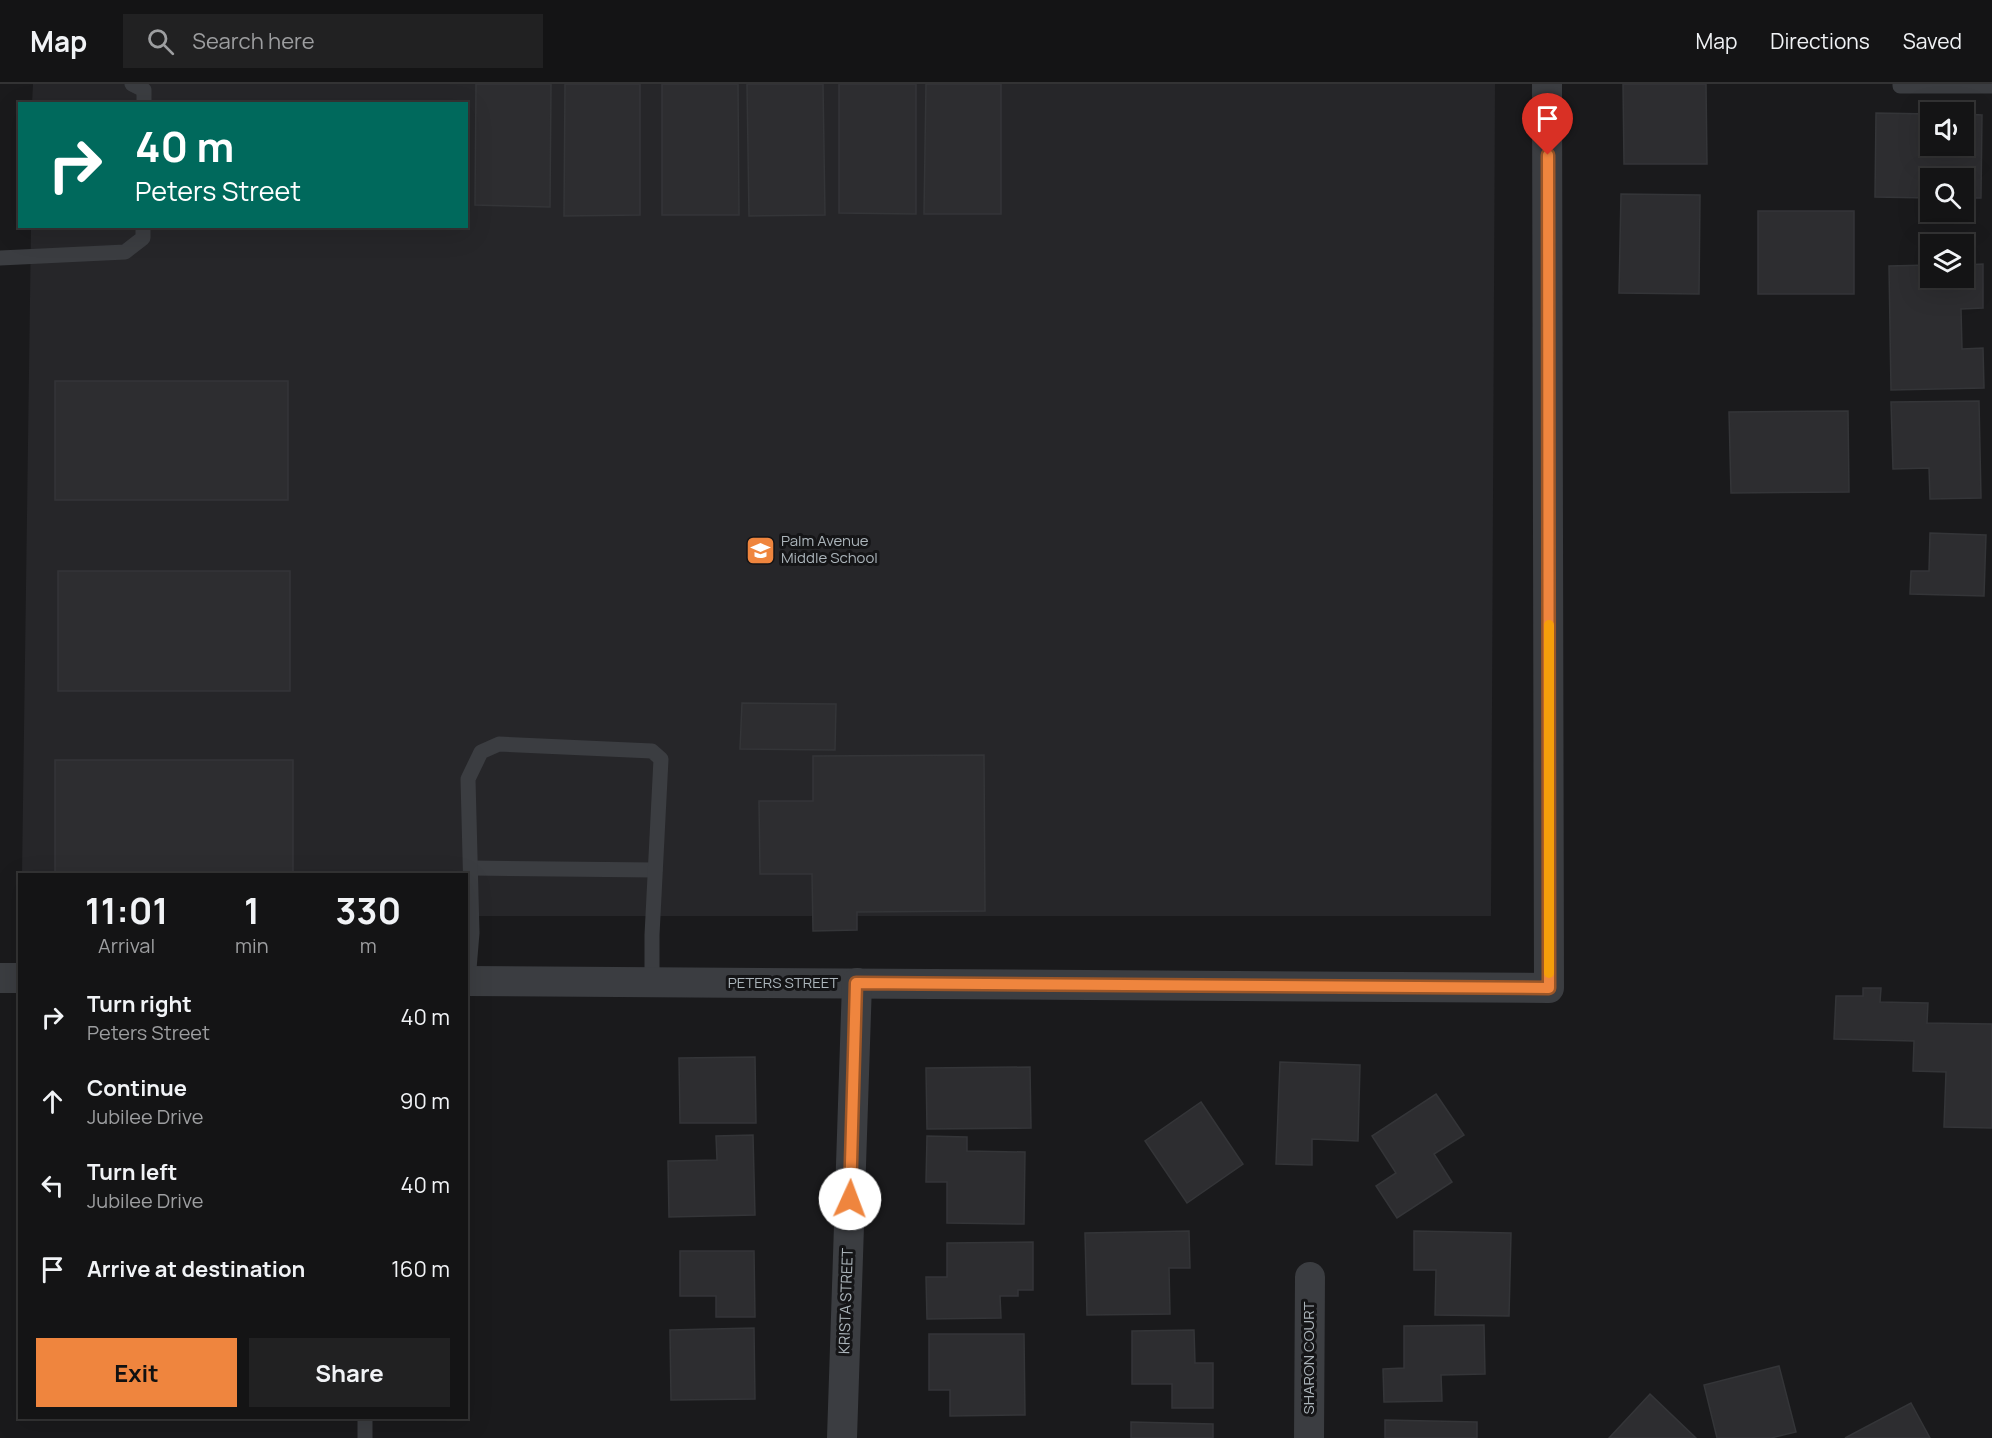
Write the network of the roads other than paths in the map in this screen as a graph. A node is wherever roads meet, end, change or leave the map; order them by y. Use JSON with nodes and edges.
{"nodes":[{"id":1,"x":132,"y":84,"type":"edge"},
{"id":2,"x":1547,"y":84,"type":"edge"},
{"id":3,"x":1900,"y":84,"type":"edge"},
{"id":4,"x":1992,"y":86,"type":"edge"},
{"id":5,"x":144,"y":102,"type":"edge"},
{"id":6,"x":143,"y":228,"type":"edge"},
{"id":7,"x":0,"y":258,"type":"edge"},
{"id":8,"x":471,"y":868,"type":"junction"},
{"id":9,"x":655,"y":870,"type":"junction"},
{"id":10,"x":468,"y":971,"type":"edge"},
{"id":11,"x":0,"y":978,"type":"edge"},
{"id":12,"x":18,"y":978,"type":"edge"},
{"id":13,"x":468,"y":981,"type":"edge"},
{"id":14,"x":652,"y":982,"type":"junction"},
{"id":15,"x":856,"y":983,"type":"junction"},
{"id":16,"x":1310,"y":1277,"type":"dead end"},
{"id":17,"x":365,"y":1419,"type":"edge"},
{"id":18,"x":365,"y":1438,"type":"edge"},
{"id":19,"x":842,"y":1438,"type":"edge"},
{"id":20,"x":1309,"y":1438,"type":"edge"}],
"edges":[{"from":1,"to":5,"type":"lane"},
{"from":2,"to":15,"type":"street","name":"PETERS STREET"},
{"from":3,"to":4,"type":"lane"},
{"from":6,"to":7,"type":"lane"},
{"from":8,"to":9,"type":"lane"},
{"from":8,"to":9,"type":"lane"},
{"from":8,"to":10,"type":"lane"},
{"from":9,"to":14,"type":"lane"},
{"from":11,"to":12,"type":"street"},
{"from":13,"to":14,"type":"street","name":"PETERS STREET"},
{"from":14,"to":15,"type":"street","name":"PETERS STREET"},
{"from":15,"to":19,"type":"street","name":"KRISTA STREET"},
{"from":16,"to":20,"type":"street","name":"SHARON COURT"},
{"from":17,"to":18,"type":"lane"}]}
